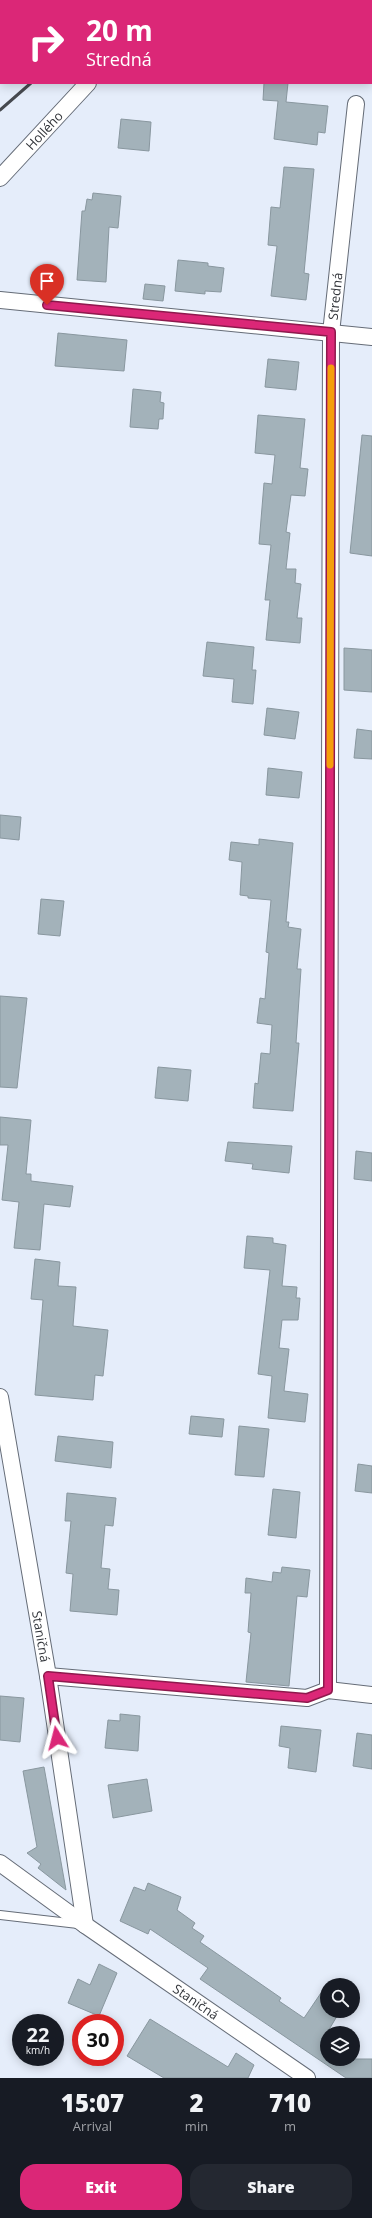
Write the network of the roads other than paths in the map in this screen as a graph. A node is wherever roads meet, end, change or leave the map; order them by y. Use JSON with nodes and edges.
{"nodes":[{"id":1,"x":87,"y":84,"type":"edge"},
{"id":2,"x":356,"y":104,"type":"dead end"},
{"id":3,"x":0,"y":178,"type":"edge"},
{"id":4,"x":0,"y":300,"type":"edge"},
{"id":5,"x":331,"y":332,"type":"junction"},
{"id":6,"x":372,"y":336,"type":"edge"},
{"id":7,"x":0,"y":1397,"type":"edge"},
{"id":8,"x":48,"y":1676,"type":"junction"},
{"id":9,"x":328,"y":1690,"type":"junction"},
{"id":10,"x":372,"y":1695,"type":"edge"},
{"id":11,"x":0,"y":1864,"type":"edge"},
{"id":12,"x":0,"y":1915,"type":"edge"},
{"id":13,"x":85,"y":1925,"type":"junction"},
{"id":14,"x":308,"y":2078,"type":"edge"}],
"edges":[{"from":1,"to":3,"type":"street","name":"Hollého"},
{"from":2,"to":5,"type":"street","name":"Stredná"},
{"from":4,"to":5,"type":"street"},
{"from":5,"to":6,"type":"street"},
{"from":5,"to":9,"type":"street","name":"Stredná"},
{"from":7,"to":8,"type":"street","name":"Staničná"},
{"from":8,"to":9,"type":"street"},
{"from":8,"to":13,"type":"street","name":"Staničná"},
{"from":9,"to":10,"type":"street"},
{"from":11,"to":13,"type":"street","name":"Staničná"},
{"from":12,"to":13,"type":"lane"},
{"from":13,"to":14,"type":"street","name":"Staničná"}]}
